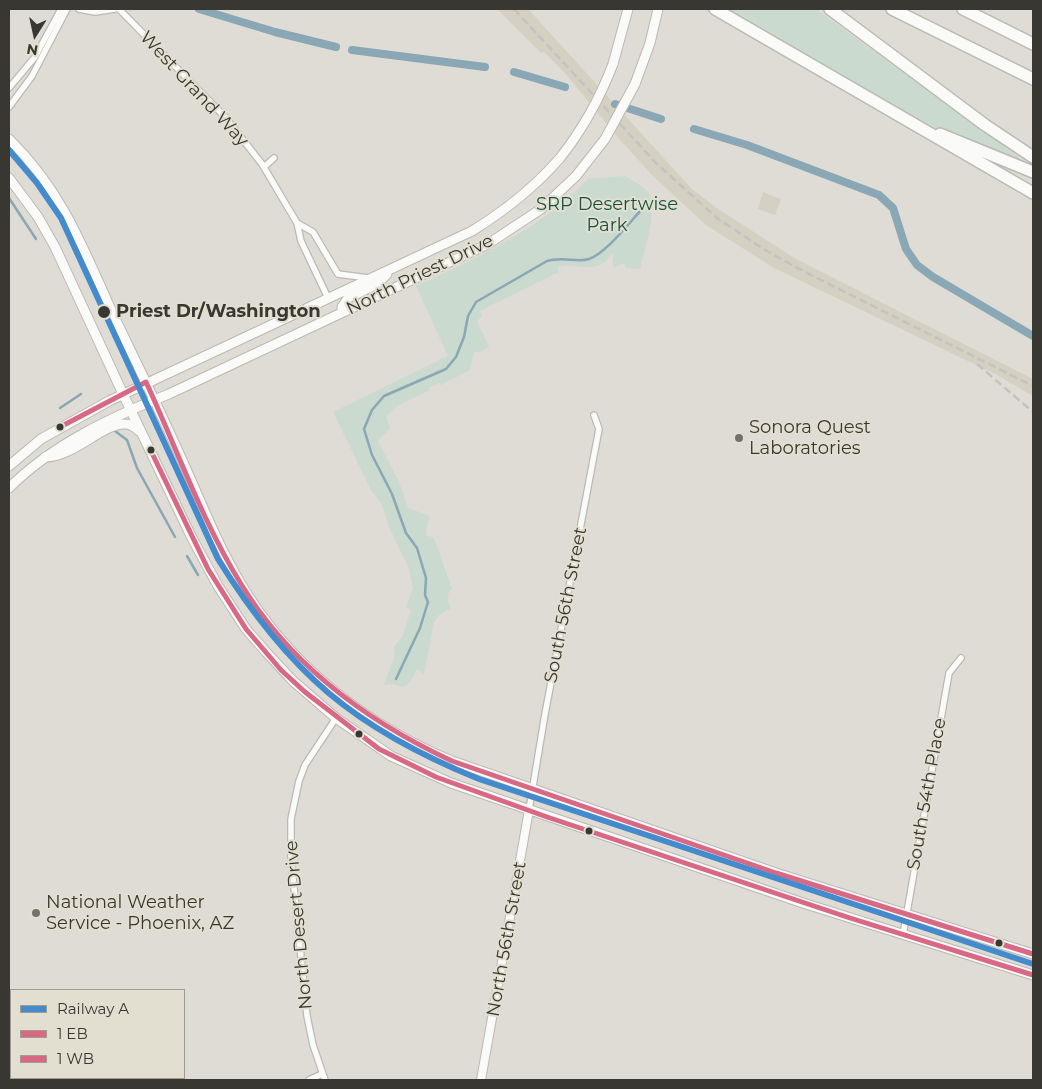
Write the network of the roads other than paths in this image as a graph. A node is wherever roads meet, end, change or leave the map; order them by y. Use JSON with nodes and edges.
{"nodes":[{"id":1,"x":61,"y":9,"type":"edge"},
{"id":2,"x":68,"y":9,"type":"edge"},
{"id":3,"x":79,"y":9,"type":"edge"},
{"id":4,"x":115,"y":9,"type":"edge"},
{"id":5,"x":119,"y":9,"type":"edge"},
{"id":6,"x":628,"y":9,"type":"edge"},
{"id":7,"x":658,"y":9,"type":"edge"},
{"id":8,"x":714,"y":9,"type":"edge"},
{"id":9,"x":830,"y":9,"type":"edge"},
{"id":10,"x":892,"y":9,"type":"edge"},
{"id":11,"x":963,"y":9,"type":"edge"},
{"id":12,"x":1033,"y":44,"type":"edge"},
{"id":13,"x":1033,"y":80,"type":"edge"},
{"id":14,"x":9,"y":88,"type":"edge"},
{"id":15,"x":854,"y":89,"type":"junction"},
{"id":16,"x":9,"y":107,"type":"edge"},
{"id":17,"x":9,"y":139,"type":"edge"},
{"id":18,"x":1033,"y":157,"type":"edge"},
{"id":19,"x":274,"y":158,"type":"dead end"},
{"id":20,"x":264,"y":167,"type":"junction"},
{"id":21,"x":1033,"y":172,"type":"edge"},
{"id":22,"x":9,"y":178,"type":"edge"},
{"id":23,"x":1033,"y":193,"type":"edge"},
{"id":24,"x":298,"y":223,"type":"junction"},
{"id":25,"x":391,"y":270,"type":"junction"},
{"id":26,"x":372,"y":278,"type":"junction"},
{"id":27,"x":328,"y":298,"type":"junction"},
{"id":28,"x":343,"y":312,"type":"junction"},
{"id":29,"x":146,"y":382,"type":"junction"},
{"id":30,"x":122,"y":394,"type":"junction"},
{"id":31,"x":155,"y":400,"type":"junction"},
{"id":32,"x":130,"y":409,"type":"junction"},
{"id":33,"x":594,"y":415,"type":"dead end"},
{"id":34,"x":142,"y":433,"type":"junction"},
{"id":35,"x":45,"y":458,"type":"junction"},
{"id":36,"x":9,"y":466,"type":"edge"},
{"id":37,"x":9,"y":488,"type":"edge"},
{"id":38,"x":961,"y":658,"type":"dead end"},
{"id":39,"x":336,"y":718,"type":"junction"},
{"id":40,"x":532,"y":792,"type":"junction"},
{"id":41,"x":529,"y":810,"type":"junction"},
{"id":42,"x":906,"y":913,"type":"junction"},
{"id":43,"x":903,"y":935,"type":"junction"},
{"id":44,"x":1033,"y":954,"type":"edge"},
{"id":45,"x":1033,"y":975,"type":"edge"},
{"id":46,"x":324,"y":1077,"type":"edge"},
{"id":47,"x":309,"y":1080,"type":"edge"},
{"id":48,"x":482,"y":1080,"type":"edge"}],
"edges":[{"from":1,"to":14,"type":"street"},
{"from":2,"to":16,"type":"street"},
{"from":3,"to":4,"type":"street"},
{"from":5,"to":20,"type":"street","name":"West Grand Way"},
{"from":6,"to":25,"type":"main road","name":"North Priest Drive","bridge":true},
{"from":7,"to":28,"type":"main road","name":"North Priest Drive","bridge":true},
{"from":8,"to":15,"type":"highway"},
{"from":9,"to":18,"type":"highway"},
{"from":10,"to":13,"type":"highway"},
{"from":11,"to":12,"type":"highway"},
{"from":15,"to":21,"type":"highway"},
{"from":15,"to":23,"type":"highway"},
{"from":17,"to":29,"type":"main road"},
{"from":19,"to":20,"type":"street"},
{"from":20,"to":24,"type":"street","name":"West Grand Way"},
{"from":22,"to":30,"type":"main road"},
{"from":24,"to":26,"type":"street","name":"West Grand Way"},
{"from":24,"to":27,"type":"street","name":"West Grand Way"},
{"from":25,"to":26,"type":"main road","name":"North Priest Drive"},
{"from":25,"to":28,"type":"main road"},
{"from":26,"to":27,"type":"main road","name":"North Priest Drive"},
{"from":27,"to":29,"type":"main road","name":"North Priest Drive"},
{"from":28,"to":31,"type":"main road","name":"North Priest Drive"},
{"from":29,"to":30,"type":"main road","name":"North Priest Drive"},
{"from":29,"to":31,"type":"main road"},
{"from":30,"to":32,"type":"main road"},
{"from":30,"to":36,"type":"main road","name":"North Priest Drive"},
{"from":31,"to":32,"type":"main road","name":"North Priest Drive"},
{"from":31,"to":40,"type":"main road"},
{"from":32,"to":34,"type":"main road"},
{"from":32,"to":35,"type":"main road","name":"North Priest Drive"},
{"from":33,"to":40,"type":"street","name":"South 56th Street"},
{"from":34,"to":35,"type":"main road"},
{"from":34,"to":39,"type":"main road"},
{"from":35,"to":37,"type":"main road","name":"North Priest Drive"},
{"from":38,"to":42,"type":"street","name":"South 54th Place"},
{"from":39,"to":41,"type":"main road"},
{"from":39,"to":46,"type":"street","name":"North Desert Drive"},
{"from":40,"to":41,"type":"street","name":"North 56th Street"},
{"from":40,"to":42,"type":"main road"},
{"from":41,"to":43,"type":"main road"},
{"from":41,"to":48,"type":"street","name":"North 56th Street"},
{"from":42,"to":43,"type":"street","name":"South 54th Place"},
{"from":42,"to":44,"type":"main road"},
{"from":43,"to":45,"type":"main road"},
{"from":46,"to":47,"type":"street"}]}
